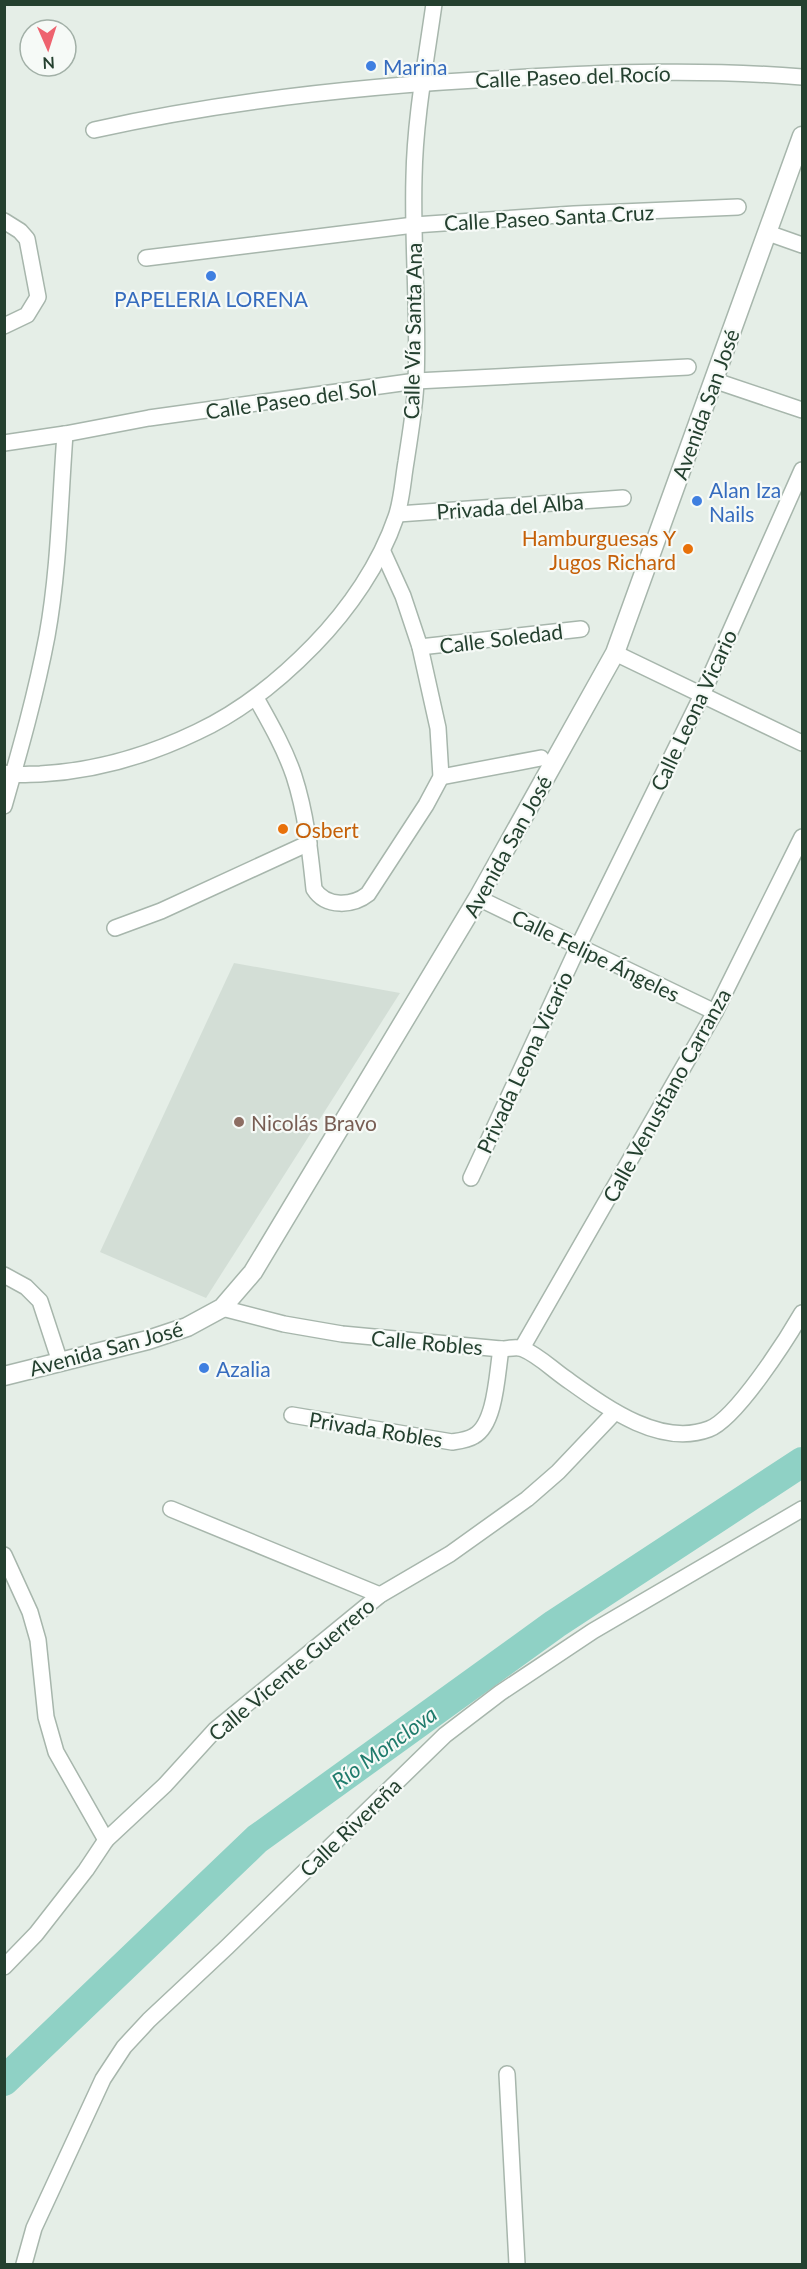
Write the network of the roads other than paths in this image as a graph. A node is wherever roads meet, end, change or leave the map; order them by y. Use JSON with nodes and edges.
{"nodes":[{"id":1,"x":434,"y":4,"type":"edge"},
{"id":2,"x":802,"y":77,"type":"edge"},
{"id":3,"x":423,"y":82,"type":"junction"},
{"id":4,"x":94,"y":130,"type":"dead end"},
{"id":5,"x":802,"y":136,"type":"edge"},
{"id":6,"x":738,"y":207,"type":"dead end"},
{"id":7,"x":4,"y":221,"type":"edge"},
{"id":8,"x":414,"y":225,"type":"junction"},
{"id":9,"x":768,"y":233,"type":"junction"},
{"id":10,"x":802,"y":245,"type":"edge"},
{"id":11,"x":146,"y":258,"type":"dead end"},
{"id":12,"x":4,"y":326,"type":"edge"},
{"id":13,"x":688,"y":367,"type":"dead end"},
{"id":14,"x":713,"y":380,"type":"junction"},
{"id":15,"x":416,"y":381,"type":"junction"},
{"id":16,"x":802,"y":410,"type":"edge"},
{"id":17,"x":65,"y":434,"type":"junction"},
{"id":18,"x":4,"y":443,"type":"edge"},
{"id":19,"x":802,"y":470,"type":"edge"},
{"id":20,"x":623,"y":498,"type":"dead end"},
{"id":21,"x":398,"y":514,"type":"junction"},
{"id":22,"x":382,"y":552,"type":"junction"},
{"id":23,"x":581,"y":629,"type":"dead end"},
{"id":24,"x":420,"y":647,"type":"junction"},
{"id":25,"x":615,"y":653,"type":"junction"},
{"id":26,"x":702,"y":695,"type":"junction"},
{"id":27,"x":256,"y":698,"type":"junction"},
{"id":28,"x":802,"y":743,"type":"edge"},
{"id":29,"x":542,"y":758,"type":"dead end"},
{"id":30,"x":9,"y":774,"type":"edge"},
{"id":31,"x":441,"y":777,"type":"junction"},
{"id":32,"x":4,"y":806,"type":"edge"},
{"id":33,"x":802,"y":837,"type":"edge"},
{"id":34,"x":309,"y":843,"type":"junction"},
{"id":35,"x":478,"y":898,"type":"junction"},
{"id":36,"x":115,"y":928,"type":"dead end"},
{"id":37,"x":578,"y":947,"type":"junction"},
{"id":38,"x":715,"y":1012,"type":"junction"},
{"id":39,"x":471,"y":1178,"type":"dead end"},
{"id":40,"x":4,"y":1275,"type":"edge"},
{"id":41,"x":222,"y":1308,"type":"junction"},
{"id":42,"x":802,"y":1313,"type":"edge"},
{"id":43,"x":522,"y":1348,"type":"junction"},
{"id":44,"x":501,"y":1349,"type":"junction"},
{"id":45,"x":60,"y":1362,"type":"junction"},
{"id":46,"x":4,"y":1376,"type":"edge"},
{"id":47,"x":615,"y":1412,"type":"junction"},
{"id":48,"x":292,"y":1415,"type":"dead end"},
{"id":49,"x":171,"y":1509,"type":"dead end"},
{"id":50,"x":802,"y":1509,"type":"edge"},
{"id":51,"x":4,"y":1554,"type":"edge"},
{"id":52,"x":380,"y":1595,"type":"junction"},
{"id":53,"x":106,"y":1840,"type":"junction"},
{"id":54,"x":4,"y":1967,"type":"edge"},
{"id":55,"x":507,"y":2074,"type":"dead end"},
{"id":56,"x":24,"y":2265,"type":"edge"},
{"id":57,"x":517,"y":2265,"type":"edge"}],
"edges":[{"from":1,"to":3,"type":"street","name":"Calle Vía Santa Ana"},
{"from":2,"to":3,"type":"street","name":"Calle Paseo del Rocío"},
{"from":3,"to":4,"type":"street","name":"Calle Paseo del Rocío"},
{"from":3,"to":8,"type":"street","name":"Calle Vía Santa Ana"},
{"from":5,"to":9,"type":"street","name":"Avenida San José"},
{"from":6,"to":8,"type":"street","name":"Calle Paseo Santa Cruz"},
{"from":7,"to":12,"type":"street"},
{"from":8,"to":11,"type":"street","name":"Calle Paseo Santa Cruz"},
{"from":8,"to":15,"type":"street","name":"Calle Vía Santa Ana"},
{"from":9,"to":10,"type":"street"},
{"from":9,"to":14,"type":"street","name":"Avenida San José"},
{"from":13,"to":15,"type":"street","name":"Calle Paseo del Sol"},
{"from":14,"to":16,"type":"street"},
{"from":14,"to":25,"type":"street","name":"Avenida San José"},
{"from":15,"to":17,"type":"street","name":"Calle Paseo del Sol"},
{"from":15,"to":21,"type":"street","name":"Calle Vía Santa Ana"},
{"from":17,"to":18,"type":"street","name":"Calle Paseo del Sol"},
{"from":17,"to":30,"type":"street"},
{"from":19,"to":26,"type":"street","name":"Calle Leona Vicario"},
{"from":20,"to":21,"type":"street","name":"Privada del Alba"},
{"from":21,"to":22,"type":"street","name":"Calle Vía Santa Ana"},
{"from":22,"to":24,"type":"street"},
{"from":22,"to":27,"type":"street","name":"Calle Vía Santa Ana"},
{"from":23,"to":24,"type":"street","name":"Calle Soledad"},
{"from":24,"to":31,"type":"street"},
{"from":25,"to":26,"type":"street"},
{"from":25,"to":35,"type":"street","name":"Avenida San José"},
{"from":26,"to":28,"type":"street"},
{"from":26,"to":37,"type":"street","name":"Calle Leona Vicario"},
{"from":27,"to":30,"type":"street","name":"Calle Vía Santa Ana"},
{"from":27,"to":34,"type":"street"},
{"from":29,"to":31,"type":"street"},
{"from":30,"to":32,"type":"street"},
{"from":31,"to":34,"type":"street"},
{"from":33,"to":38,"type":"street","name":"Calle Venustiano Carranza"},
{"from":34,"to":36,"type":"street"},
{"from":35,"to":37,"type":"street","name":"Calle Felipe Ángeles"},
{"from":35,"to":41,"type":"street","name":"Avenida San José"},
{"from":37,"to":38,"type":"street","name":"Calle Felipe Ángeles"},
{"from":37,"to":39,"type":"street","name":"Privada Leona Vicario"},
{"from":38,"to":43,"type":"street","name":"Calle Venustiano Carranza"},
{"from":40,"to":45,"type":"street"},
{"from":41,"to":44,"type":"street","name":"Calle Robles"},
{"from":41,"to":45,"type":"street","name":"Avenida San José"},
{"from":42,"to":47,"type":"street"},
{"from":43,"to":44,"type":"street","name":"Calle Robles"},
{"from":43,"to":47,"type":"street"},
{"from":44,"to":48,"type":"street","name":"Privada Robles"},
{"from":45,"to":46,"type":"street","name":"Avenida San José"},
{"from":47,"to":52,"type":"street","name":"Calle Vicente Guerrero"},
{"from":49,"to":52,"type":"street"},
{"from":50,"to":56,"type":"street","name":"Calle Rivereña"},
{"from":51,"to":53,"type":"street"},
{"from":52,"to":53,"type":"street","name":"Calle Vicente Guerrero"},
{"from":53,"to":54,"type":"street","name":"Calle Vicente Guerrero"},
{"from":55,"to":57,"type":"street"}]}
